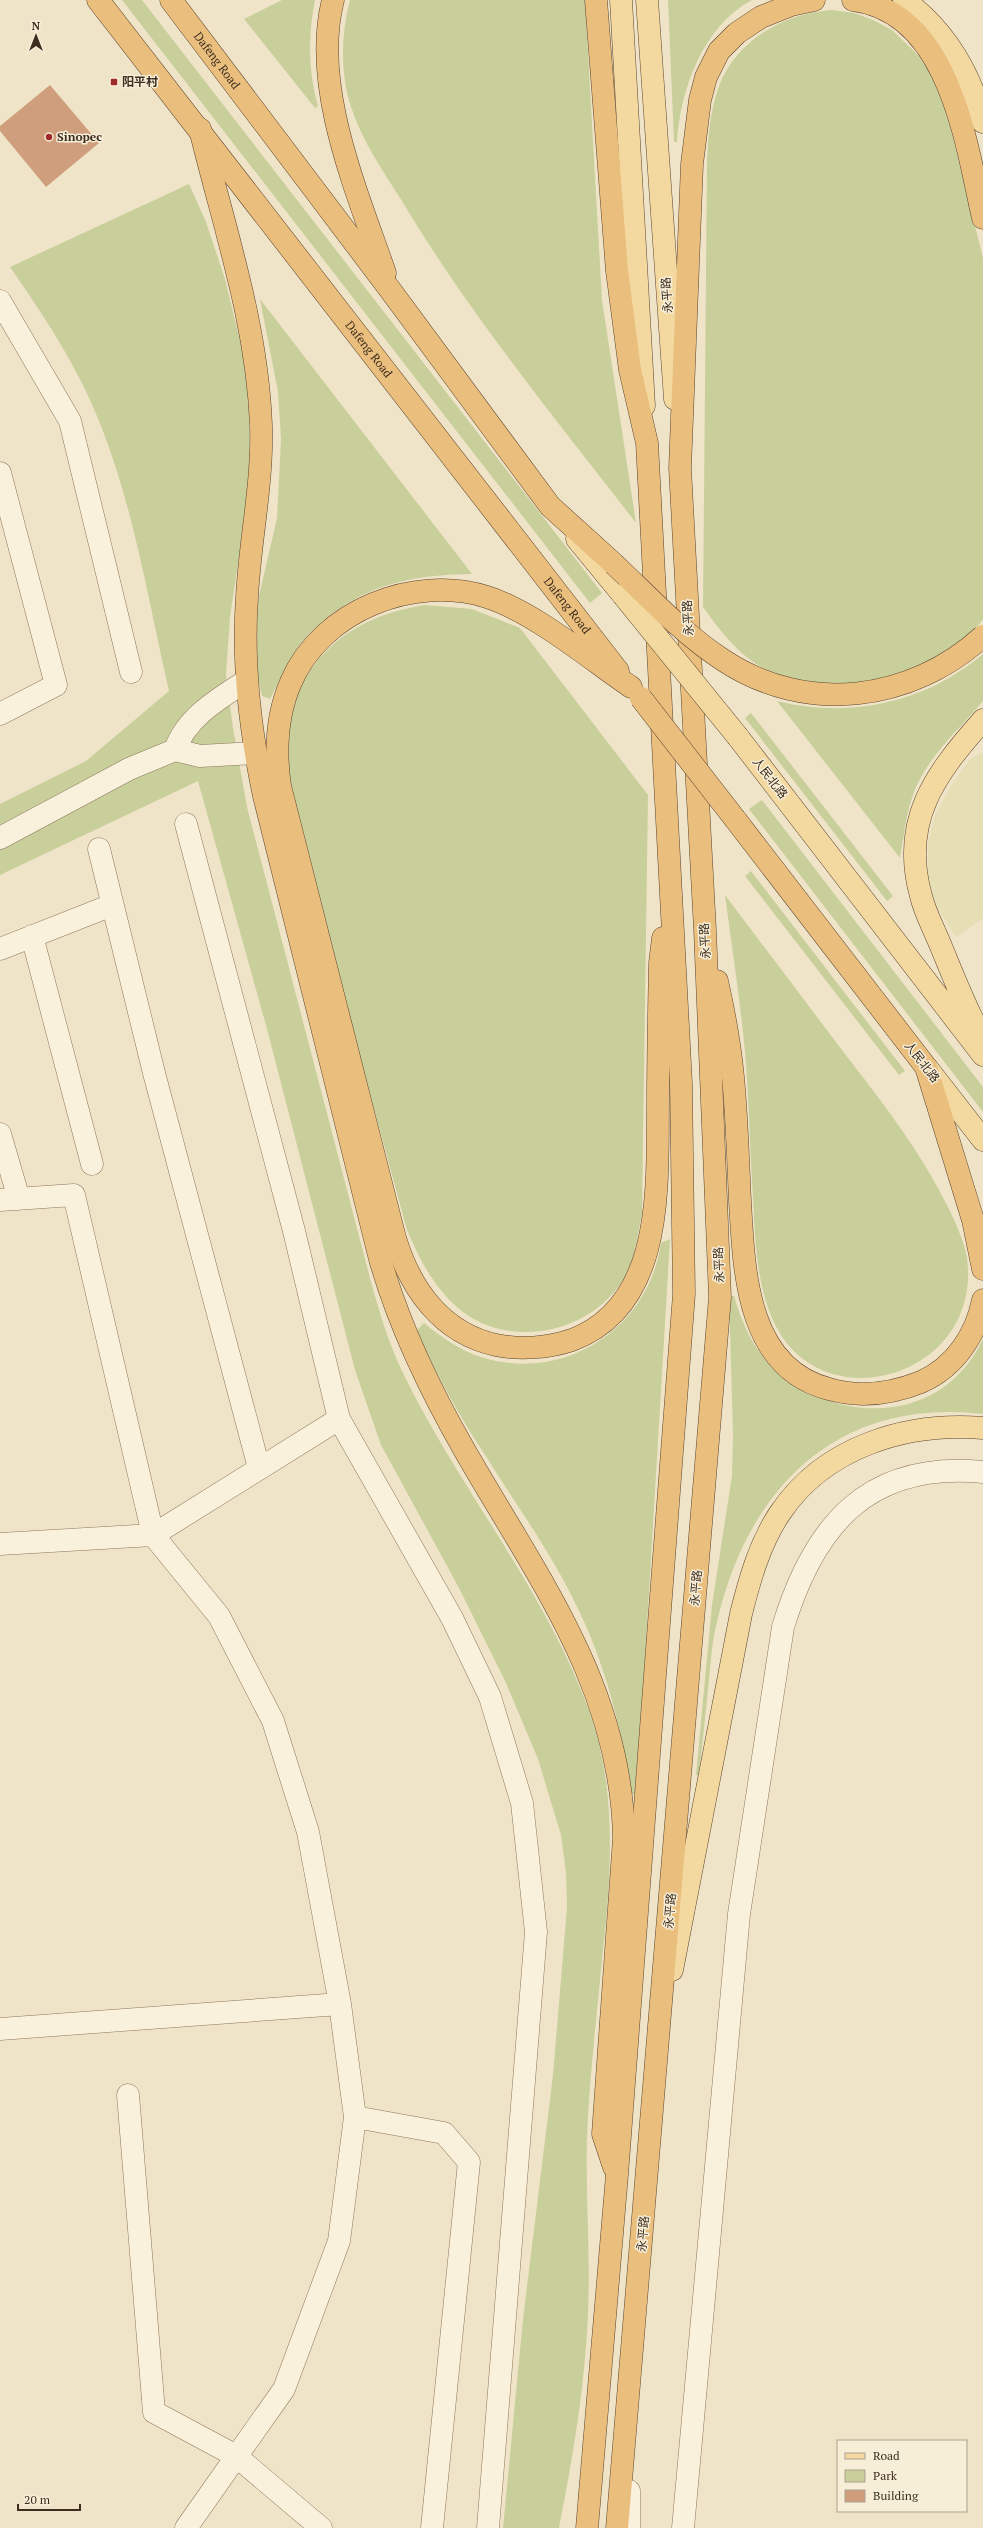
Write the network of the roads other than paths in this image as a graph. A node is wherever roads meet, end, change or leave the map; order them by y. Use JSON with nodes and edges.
{"nodes":[{"id":1,"x":98,"y":0,"type":"edge"},
{"id":2,"x":170,"y":0,"type":"edge"},
{"id":3,"x":333,"y":0,"type":"edge"},
{"id":4,"x":596,"y":0,"type":"edge"},
{"id":5,"x":621,"y":0,"type":"edge"},
{"id":6,"x":647,"y":0,"type":"edge"},
{"id":7,"x":814,"y":0,"type":"edge"},
{"id":8,"x":853,"y":0,"type":"edge"},
{"id":9,"x":904,"y":0,"type":"edge"},
{"id":10,"x":983,"y":122,"type":"edge"},
{"id":11,"x":200,"y":129,"type":"junction"},
{"id":12,"x":983,"y":218,"type":"edge"},
{"id":13,"x":391,"y":291,"type":"junction"},
{"id":14,"x":0,"y":301,"type":"edge"},
{"id":15,"x":647,"y":443,"type":"junction"},
{"id":16,"x":680,"y":468,"type":"junction"},
{"id":17,"x":0,"y":473,"type":"edge"},
{"id":18,"x":550,"y":506,"type":"junction"},
{"id":19,"x":983,"y":636,"type":"edge"},
{"id":20,"x":131,"y":672,"type":"dead end"},
{"id":21,"x":246,"y":681,"type":"junction"},
{"id":22,"x":636,"y":692,"type":"junction"},
{"id":23,"x":0,"y":714,"type":"edge"},
{"id":24,"x":983,"y":720,"type":"edge"},
{"id":25,"x":175,"y":750,"type":"junction"},
{"id":26,"x":255,"y":753,"type":"junction"},
{"id":27,"x":186,"y":824,"type":"dead end"},
{"id":28,"x":0,"y":838,"type":"edge"},
{"id":29,"x":99,"y":849,"type":"dead end"},
{"id":30,"x":672,"y":904,"type":"junction"},
{"id":31,"x":112,"y":905,"type":"junction"},
{"id":32,"x":705,"y":930,"type":"junction"},
{"id":33,"x":32,"y":936,"type":"junction"},
{"id":34,"x":0,"y":949,"type":"edge"},
{"id":35,"x":983,"y":1041,"type":"edge"},
{"id":36,"x":983,"y":1055,"type":"edge"},
{"id":37,"x":926,"y":1067,"type":"junction"},
{"id":38,"x":0,"y":1134,"type":"edge"},
{"id":39,"x":983,"y":1140,"type":"edge"},
{"id":40,"x":92,"y":1164,"type":"dead end"},
{"id":41,"x":9,"y":1200,"type":"edge"},
{"id":42,"x":983,"y":1269,"type":"edge"},
{"id":43,"x":983,"y":1300,"type":"edge"},
{"id":44,"x":339,"y":1419,"type":"junction"},
{"id":45,"x":983,"y":1428,"type":"edge"},
{"id":46,"x":259,"y":1468,"type":"junction"},
{"id":47,"x":983,"y":1472,"type":"edge"},
{"id":48,"x":153,"y":1535,"type":"junction"},
{"id":49,"x":0,"y":1544,"type":"edge"},
{"id":50,"x":340,"y":2004,"type":"junction"},
{"id":51,"x":0,"y":2029,"type":"edge"},
{"id":52,"x":660,"y":2032,"type":"junction"},
{"id":53,"x":128,"y":2095,"type":"dead end"},
{"id":54,"x":355,"y":2117,"type":"junction"},
{"id":55,"x":617,"y":2176,"type":"junction"},
{"id":56,"x":629,"y":2393,"type":"junction"},
{"id":57,"x":236,"y":2456,"type":"junction"},
{"id":58,"x":589,"y":2503,"type":"junction"},
{"id":59,"x":186,"y":2528,"type":"edge"},
{"id":60,"x":321,"y":2528,"type":"edge"},
{"id":61,"x":432,"y":2528,"type":"edge"},
{"id":62,"x":488,"y":2528,"type":"edge"},
{"id":63,"x":581,"y":2528,"type":"edge"},
{"id":64,"x":587,"y":2528,"type":"edge"},
{"id":65,"x":617,"y":2528,"type":"edge"},
{"id":66,"x":629,"y":2528,"type":"edge"},
{"id":67,"x":683,"y":2528,"type":"edge"}],
"edges":[{"from":1,"to":11,"type":"highway","name":"Dafeng Road"},
{"from":2,"to":13,"type":"highway","name":"Dafeng Road"},
{"from":3,"to":13,"type":"highway"},
{"from":4,"to":15,"type":"highway"},
{"from":5,"to":15,"type":"main road"},
{"from":6,"to":16,"type":"main road","name":"永平路"},
{"from":7,"to":16,"type":"highway"},
{"from":8,"to":12,"type":"highway"},
{"from":9,"to":10,"type":"main road"},
{"from":11,"to":21,"type":"highway"},
{"from":11,"to":22,"type":"highway","name":"Dafeng Road"},
{"from":13,"to":18,"type":"highway","name":"Dafeng Road"},
{"from":14,"to":20,"type":"street"},
{"from":15,"to":30,"type":"highway"},
{"from":16,"to":32,"type":"highway","name":"永平路"},
{"from":17,"to":23,"type":"street"},
{"from":18,"to":19,"type":"highway","name":"Dafeng Road","bridge":true},
{"from":18,"to":36,"type":"main road","name":"人民北路","bridge":true},
{"from":21,"to":25,"type":"street"},
{"from":21,"to":26,"type":"highway"},
{"from":22,"to":30,"type":"highway"},
{"from":22,"to":37,"type":"highway","name":"人民北路","bridge":true},
{"from":24,"to":35,"type":"main road"},
{"from":25,"to":26,"type":"street"},
{"from":25,"to":28,"type":"street"},
{"from":26,"to":55,"type":"highway"},
{"from":27,"to":44,"type":"street"},
{"from":29,"to":31,"type":"street"},
{"from":30,"to":55,"type":"highway"},
{"from":31,"to":33,"type":"street"},
{"from":31,"to":46,"type":"street"},
{"from":32,"to":43,"type":"highway"},
{"from":32,"to":52,"type":"highway","name":"永平路"},
{"from":33,"to":34,"type":"street"},
{"from":33,"to":40,"type":"street"},
{"from":37,"to":39,"type":"main road","name":"人民北路"},
{"from":37,"to":42,"type":"highway"},
{"from":38,"to":41,"type":"street"},
{"from":41,"to":48,"type":"street"},
{"from":44,"to":46,"type":"street"},
{"from":44,"to":62,"type":"street"},
{"from":45,"to":52,"type":"main road"},
{"from":46,"to":48,"type":"street"},
{"from":47,"to":67,"type":"street"},
{"from":48,"to":49,"type":"street"},
{"from":48,"to":50,"type":"street"},
{"from":50,"to":51,"type":"street"},
{"from":50,"to":54,"type":"street"},
{"from":52,"to":56,"type":"highway","name":"永平路"},
{"from":53,"to":57,"type":"street"},
{"from":54,"to":57,"type":"street"},
{"from":54,"to":61,"type":"street"},
{"from":55,"to":58,"type":"highway"},
{"from":56,"to":65,"type":"highway","name":"永平路"},
{"from":56,"to":66,"type":"street"},
{"from":57,"to":59,"type":"street"},
{"from":57,"to":60,"type":"street"},
{"from":58,"to":63,"type":"street"},
{"from":58,"to":64,"type":"highway"}]}
